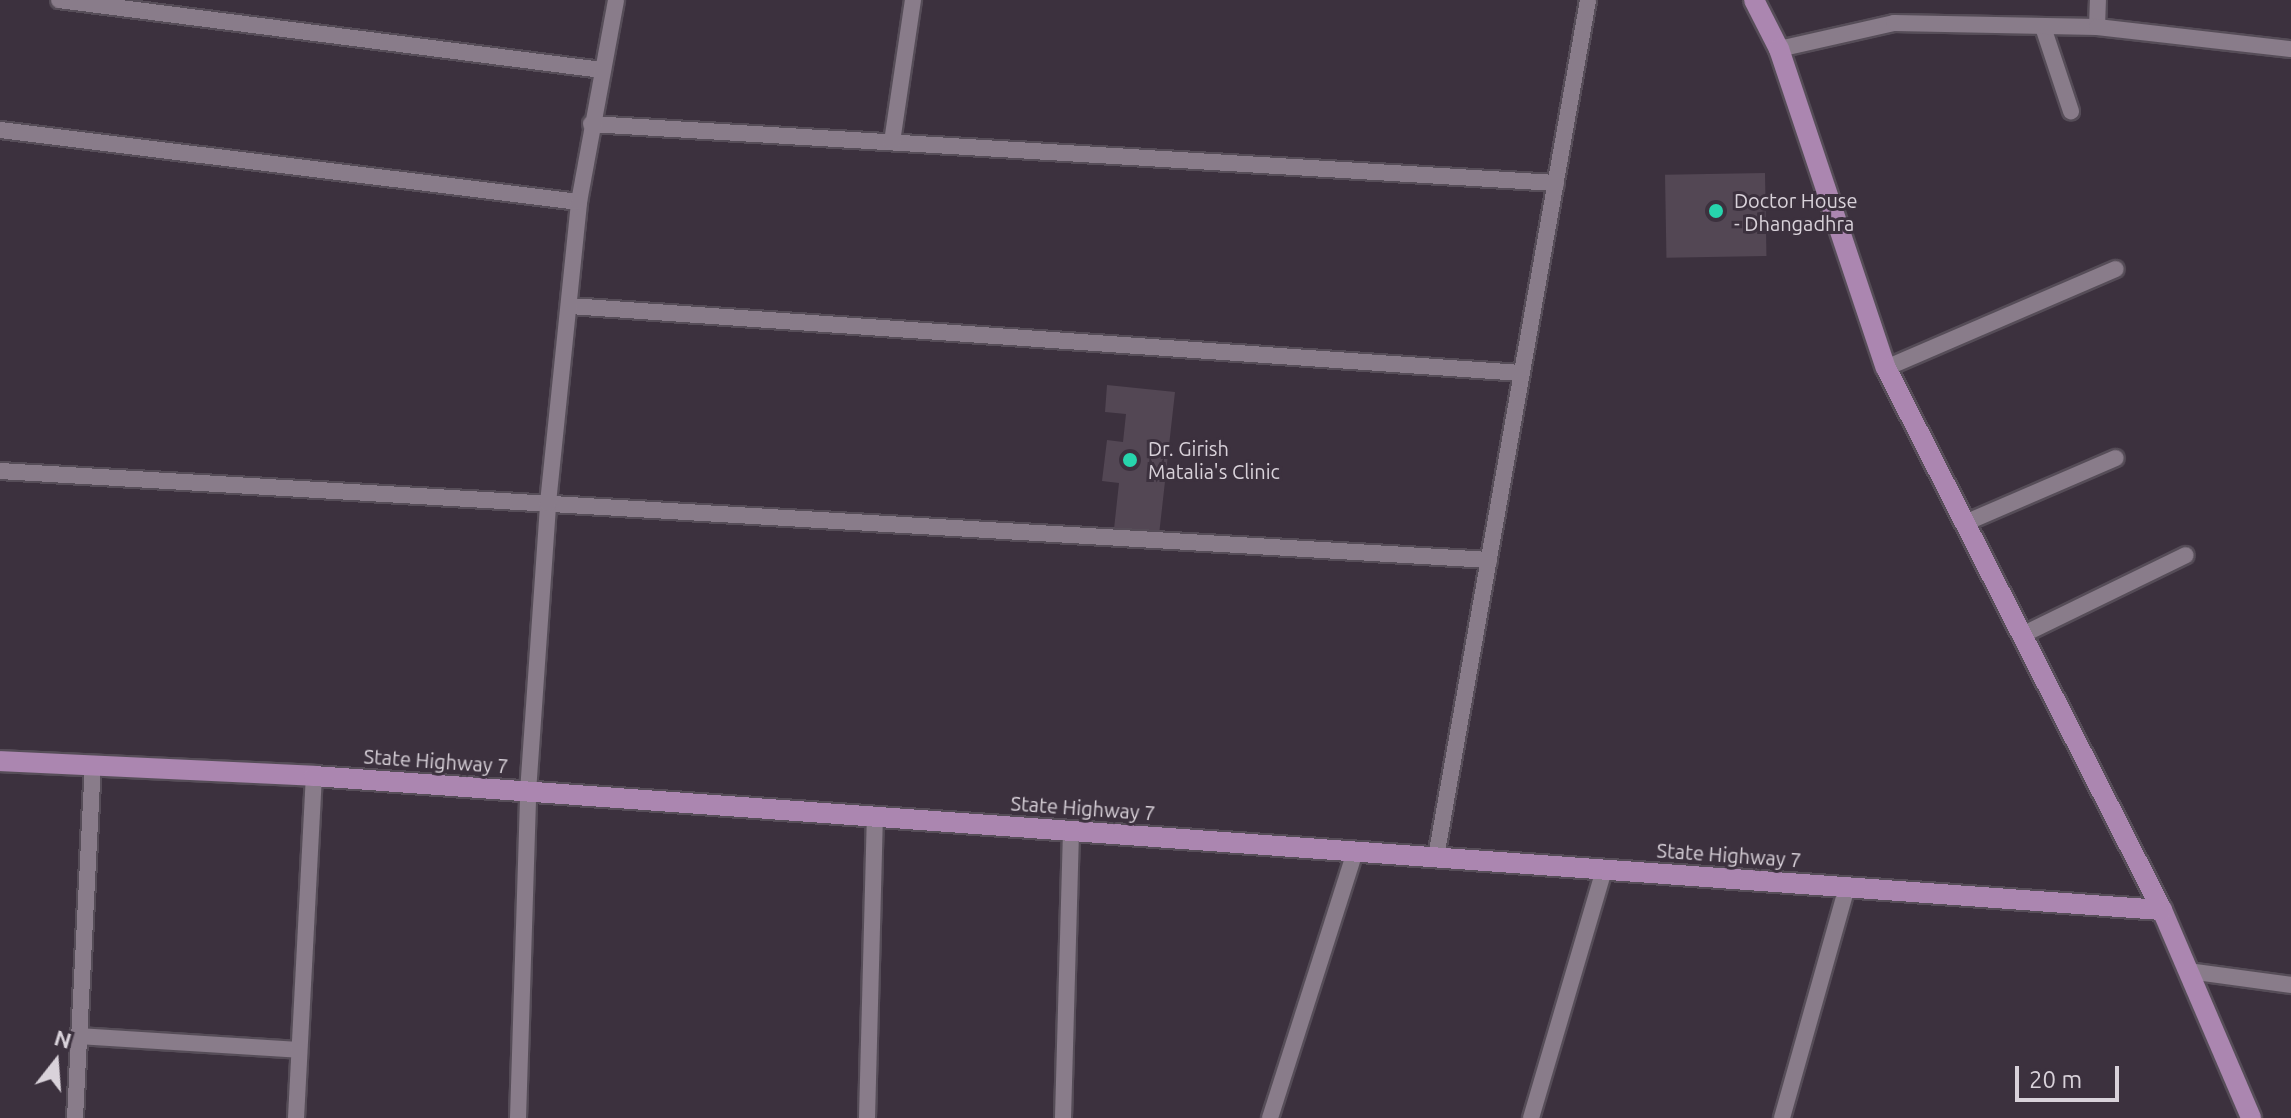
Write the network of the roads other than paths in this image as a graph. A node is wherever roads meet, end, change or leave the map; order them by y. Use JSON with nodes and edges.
{"nodes":[{"id":1,"x":59,"y":0,"type":"edge"},
{"id":2,"x":616,"y":0,"type":"edge"},
{"id":3,"x":913,"y":0,"type":"edge"},
{"id":4,"x":1588,"y":0,"type":"edge"},
{"id":5,"x":1754,"y":0,"type":"edge"},
{"id":6,"x":2098,"y":0,"type":"edge"},
{"id":7,"x":2043,"y":27,"type":"junction"},
{"id":8,"x":2097,"y":27,"type":"junction"},
{"id":9,"x":1779,"y":49,"type":"junction"},
{"id":10,"x":2291,"y":49,"type":"edge"},
{"id":11,"x":602,"y":70,"type":"junction"},
{"id":12,"x":2071,"y":111,"type":"dead end"},
{"id":13,"x":591,"y":124,"type":"junction"},
{"id":14,"x":0,"y":130,"type":"edge"},
{"id":15,"x":892,"y":142,"type":"junction"},
{"id":16,"x":1556,"y":183,"type":"junction"},
{"id":17,"x":579,"y":202,"type":"junction"},
{"id":18,"x":2116,"y":269,"type":"dead end"},
{"id":19,"x":570,"y":306,"type":"junction"},
{"id":20,"x":1886,"y":368,"type":"junction"},
{"id":21,"x":1522,"y":373,"type":"junction"},
{"id":22,"x":2116,"y":458,"type":"dead end"},
{"id":23,"x":0,"y":471,"type":"edge"},
{"id":24,"x":548,"y":503,"type":"junction"},
{"id":25,"x":1965,"y":523,"type":"junction"},
{"id":26,"x":2186,"y":555,"type":"dead end"},
{"id":27,"x":1489,"y":560,"type":"junction"},
{"id":28,"x":2022,"y":635,"type":"junction"},
{"id":29,"x":0,"y":761,"type":"edge"},
{"id":30,"x":93,"y":764,"type":"junction"},
{"id":31,"x":314,"y":776,"type":"junction"},
{"id":32,"x":528,"y":792,"type":"junction"},
{"id":33,"x":875,"y":817,"type":"junction"},
{"id":34,"x":1071,"y":831,"type":"junction"},
{"id":35,"x":1355,"y":852,"type":"junction"},
{"id":36,"x":1436,"y":857,"type":"junction"},
{"id":37,"x":1604,"y":870,"type":"junction"},
{"id":38,"x":1847,"y":887,"type":"junction"},
{"id":39,"x":2162,"y":910,"type":"junction"},
{"id":40,"x":2188,"y":971,"type":"junction"},
{"id":41,"x":2291,"y":985,"type":"edge"},
{"id":42,"x":78,"y":1036,"type":"junction"},
{"id":43,"x":299,"y":1050,"type":"junction"},
{"id":44,"x":2247,"y":1115,"type":"edge"},
{"id":45,"x":75,"y":1118,"type":"edge"},
{"id":46,"x":296,"y":1118,"type":"edge"},
{"id":47,"x":518,"y":1118,"type":"edge"},
{"id":48,"x":867,"y":1118,"type":"edge"},
{"id":49,"x":1063,"y":1118,"type":"edge"},
{"id":50,"x":1270,"y":1118,"type":"edge"},
{"id":51,"x":1531,"y":1118,"type":"edge"},
{"id":52,"x":1782,"y":1118,"type":"edge"}],
"edges":[{"from":1,"to":11,"type":"street"},
{"from":2,"to":11,"type":"street"},
{"from":3,"to":15,"type":"street"},
{"from":4,"to":16,"type":"street"},
{"from":5,"to":9,"type":"main road"},
{"from":6,"to":8,"type":"street"},
{"from":7,"to":8,"type":"street"},
{"from":7,"to":9,"type":"street"},
{"from":7,"to":12,"type":"street"},
{"from":8,"to":10,"type":"street"},
{"from":9,"to":20,"type":"main road"},
{"from":11,"to":13,"type":"street"},
{"from":13,"to":15,"type":"street"},
{"from":13,"to":17,"type":"street"},
{"from":14,"to":17,"type":"street"},
{"from":15,"to":16,"type":"street"},
{"from":16,"to":21,"type":"street"},
{"from":17,"to":19,"type":"street"},
{"from":18,"to":20,"type":"street"},
{"from":19,"to":21,"type":"street"},
{"from":19,"to":24,"type":"street"},
{"from":20,"to":25,"type":"main road"},
{"from":21,"to":27,"type":"street"},
{"from":22,"to":25,"type":"street"},
{"from":23,"to":24,"type":"street"},
{"from":24,"to":27,"type":"street"},
{"from":24,"to":32,"type":"street"},
{"from":25,"to":28,"type":"main road"},
{"from":26,"to":28,"type":"street"},
{"from":27,"to":36,"type":"street"},
{"from":28,"to":39,"type":"main road"},
{"from":29,"to":30,"type":"main road","name":"State Highway 7"},
{"from":30,"to":31,"type":"main road","name":"State Highway 7"},
{"from":30,"to":42,"type":"street"},
{"from":31,"to":32,"type":"main road","name":"State Highway 7"},
{"from":31,"to":43,"type":"street"},
{"from":32,"to":33,"type":"main road","name":"State Highway 7"},
{"from":32,"to":47,"type":"street"},
{"from":33,"to":34,"type":"main road","name":"State Highway 7"},
{"from":33,"to":48,"type":"street"},
{"from":34,"to":35,"type":"main road","name":"State Highway 7"},
{"from":34,"to":49,"type":"street"},
{"from":35,"to":36,"type":"main road","name":"State Highway 7"},
{"from":35,"to":50,"type":"street"},
{"from":36,"to":37,"type":"main road","name":"State Highway 7"},
{"from":37,"to":38,"type":"main road","name":"State Highway 7"},
{"from":37,"to":51,"type":"street"},
{"from":38,"to":39,"type":"main road","name":"State Highway 7"},
{"from":38,"to":52,"type":"street"},
{"from":39,"to":40,"type":"main road"},
{"from":40,"to":41,"type":"street"},
{"from":40,"to":44,"type":"main road"},
{"from":42,"to":43,"type":"street"},
{"from":42,"to":45,"type":"street"},
{"from":43,"to":46,"type":"street"}]}
